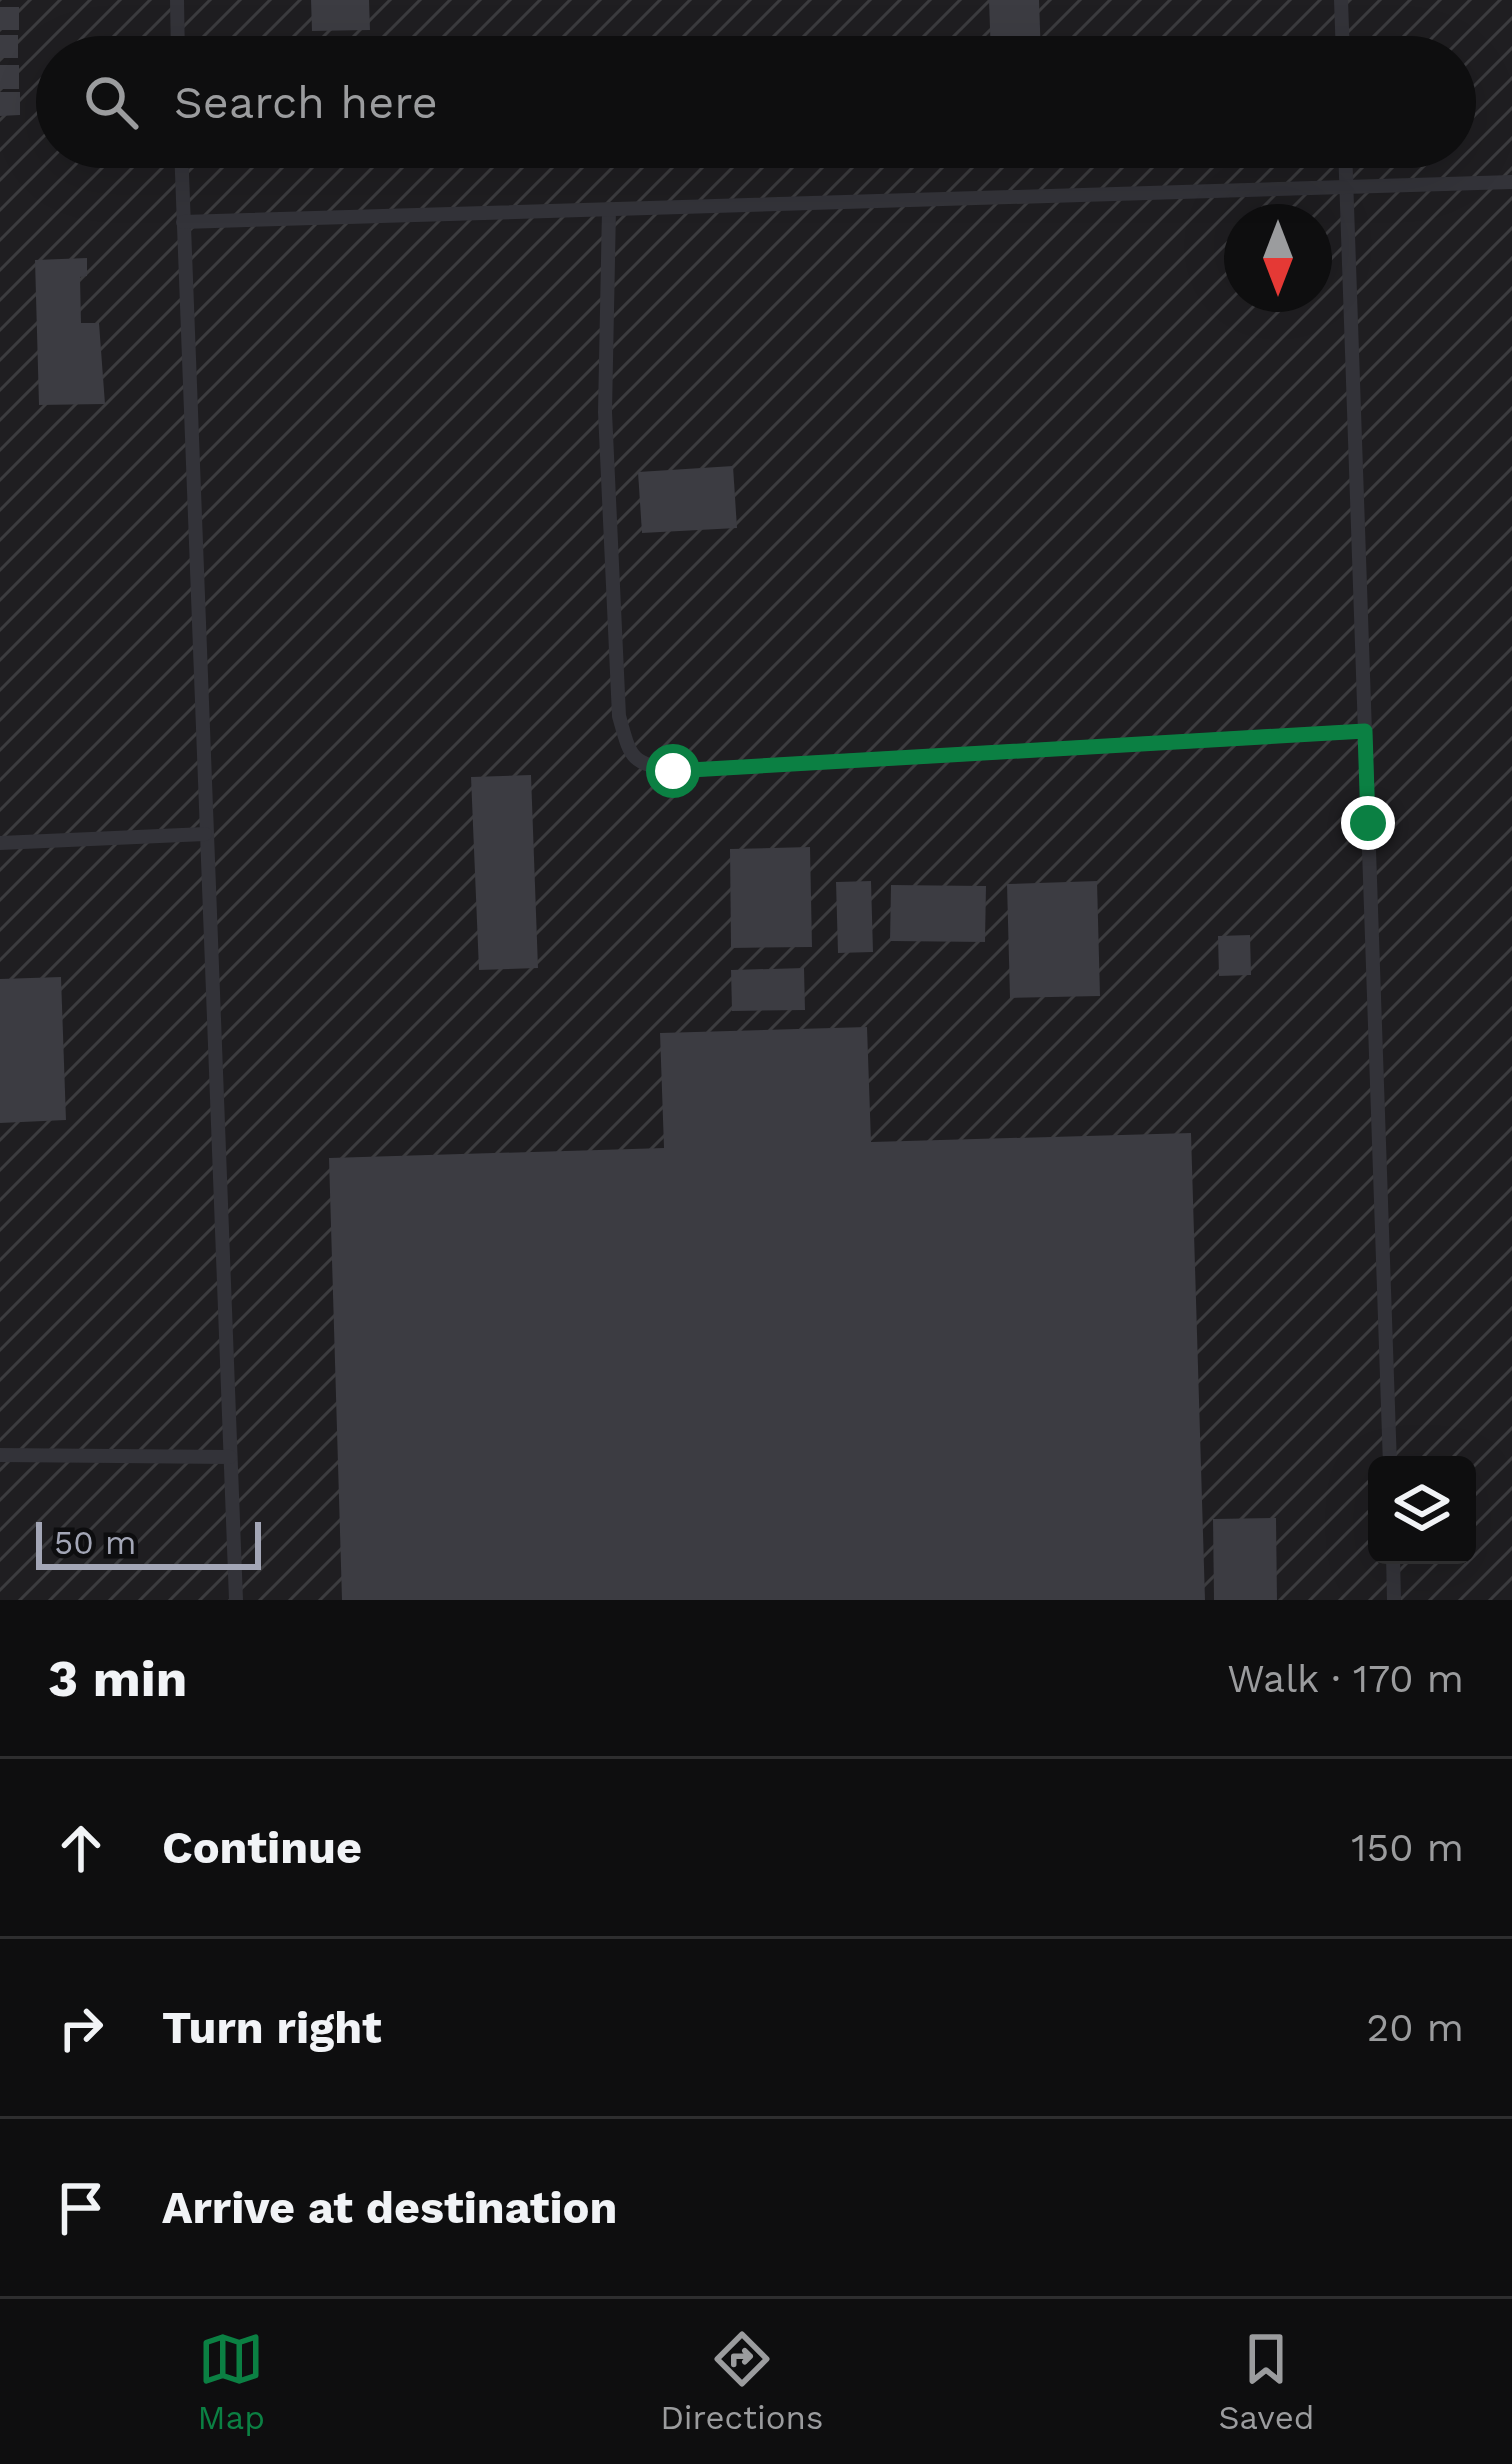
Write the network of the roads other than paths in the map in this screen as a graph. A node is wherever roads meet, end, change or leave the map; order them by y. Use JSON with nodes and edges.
{"nodes":[{"id":1,"x":177,"y":0,"type":"edge"},
{"id":2,"x":1341,"y":0,"type":"edge"},
{"id":3,"x":178,"y":36,"type":"edge"},
{"id":4,"x":1342,"y":36,"type":"edge"},
{"id":5,"x":182,"y":168,"type":"edge"},
{"id":6,"x":1346,"y":168,"type":"edge"},
{"id":7,"x":1512,"y":182,"type":"edge"},
{"id":8,"x":1346,"y":188,"type":"junction"},
{"id":9,"x":609,"y":209,"type":"junction"},
{"id":10,"x":183,"y":222,"type":"junction"},
{"id":11,"x":1365,"y":731,"type":"junction"},
{"id":12,"x":205,"y":834,"type":"junction"},
{"id":13,"x":0,"y":843,"type":"edge"},
{"id":14,"x":0,"y":1456,"type":"edge"},
{"id":15,"x":1390,"y":1456,"type":"edge"},
{"id":16,"x":230,"y":1457,"type":"junction"},
{"id":17,"x":1393,"y":1564,"type":"edge"},
{"id":18,"x":236,"y":1600,"type":"edge"},
{"id":19,"x":1394,"y":1600,"type":"edge"}],
"edges":[{"from":1,"to":3,"type":"lane"},
{"from":2,"to":4,"type":"lane"},
{"from":5,"to":10,"type":"lane"},
{"from":6,"to":8,"type":"lane"},
{"from":7,"to":8,"type":"lane"},
{"from":8,"to":9,"type":"lane"},
{"from":8,"to":11,"type":"lane"},
{"from":9,"to":10,"type":"lane"},
{"from":9,"to":11,"type":"lane"},
{"from":10,"to":12,"type":"lane"},
{"from":11,"to":15,"type":"lane"},
{"from":12,"to":13,"type":"lane"},
{"from":12,"to":16,"type":"lane"},
{"from":14,"to":16,"type":"lane"},
{"from":16,"to":18,"type":"lane"},
{"from":17,"to":19,"type":"lane"}]}
